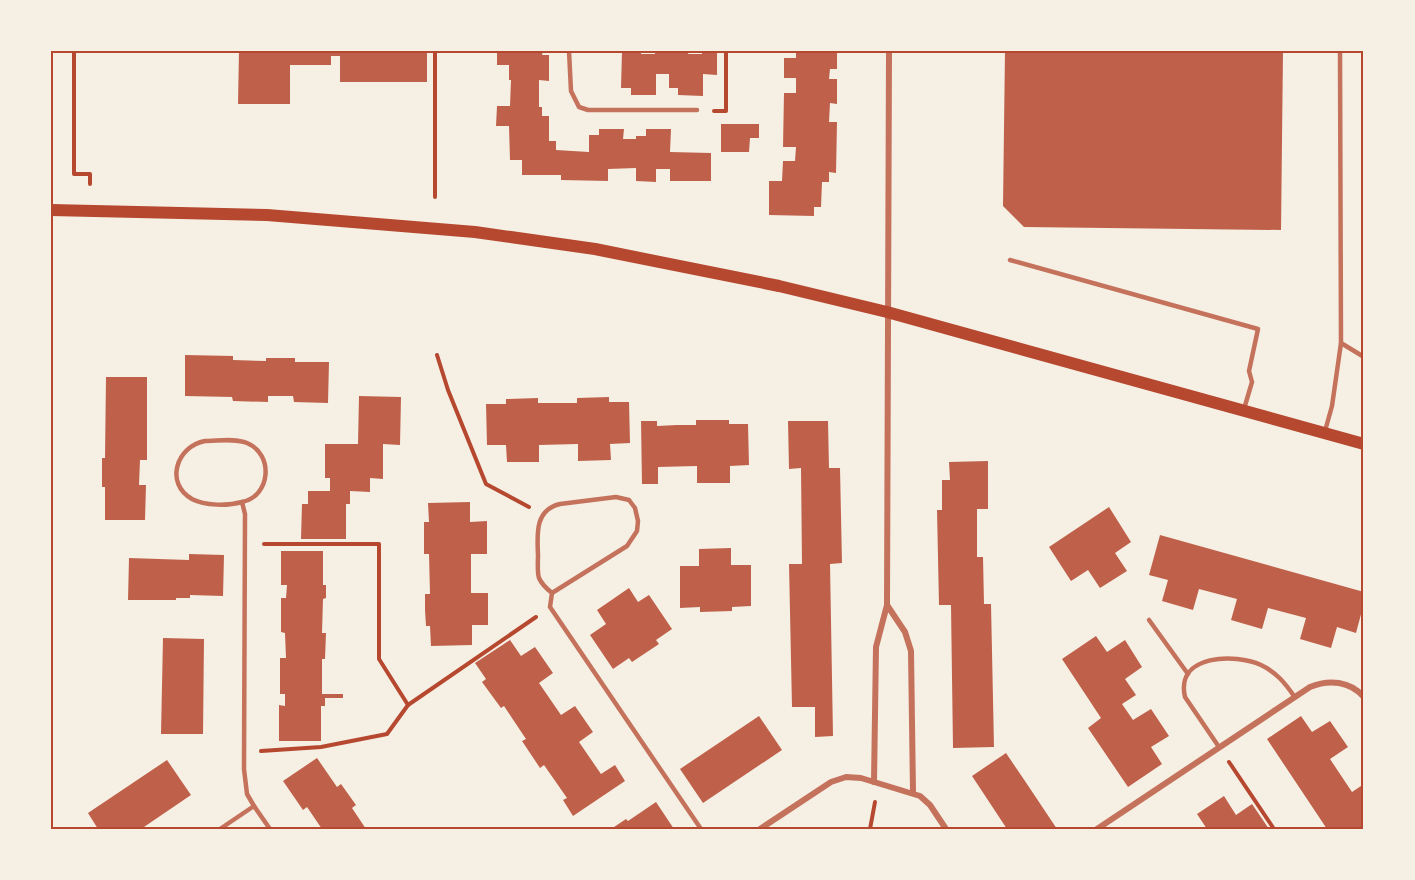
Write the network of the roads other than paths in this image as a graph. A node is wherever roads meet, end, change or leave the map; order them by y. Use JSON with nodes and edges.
{"nodes":[{"id":1,"x":569,"y":51,"type":"edge"},
{"id":2,"x":889,"y":51,"type":"edge"},
{"id":3,"x":1340,"y":51,"type":"edge"},
{"id":4,"x":697,"y":111,"type":"road end"},
{"id":5,"x":51,"y":210,"type":"edge"},
{"id":6,"x":1010,"y":260,"type":"dead end"},
{"id":7,"x":887,"y":312,"type":"junction"},
{"id":8,"x":1341,"y":343,"type":"junction"},
{"id":9,"x":1364,"y":357,"type":"edge"},
{"id":10,"x":1244,"y":412,"type":"junction"},
{"id":11,"x":1325,"y":434,"type":"junction"},
{"id":12,"x":1364,"y":444,"type":"edge"},
{"id":13,"x":242,"y":502,"type":"junction"},
{"id":14,"x":552,"y":593,"type":"junction"},
{"id":15,"x":887,"y":605,"type":"junction"},
{"id":16,"x":1149,"y":620,"type":"dead end"},
{"id":17,"x":1188,"y":674,"type":"junction"},
{"id":18,"x":1294,"y":696,"type":"junction"},
{"id":19,"x":1364,"y":697,"type":"edge"},
{"id":20,"x":1219,"y":747,"type":"junction"},
{"id":21,"x":877,"y":782,"type":"junction"},
{"id":22,"x":913,"y":792,"type":"junction"},
{"id":23,"x":254,"y":806,"type":"junction"},
{"id":24,"x":220,"y":829,"type":"edge"},
{"id":25,"x":270,"y":829,"type":"edge"},
{"id":26,"x":701,"y":829,"type":"edge"},
{"id":27,"x":760,"y":829,"type":"edge"},
{"id":28,"x":946,"y":829,"type":"edge"},
{"id":29,"x":1097,"y":829,"type":"edge"}],
"edges":[{"from":1,"to":4,"type":"lane"},
{"from":2,"to":7,"type":"street"},
{"from":3,"to":8,"type":"lane"},
{"from":5,"to":7,"type":"main road"},
{"from":6,"to":10,"type":"lane"},
{"from":7,"to":10,"type":"main road"},
{"from":7,"to":15,"type":"street"},
{"from":8,"to":9,"type":"lane"},
{"from":8,"to":11,"type":"lane"},
{"from":10,"to":11,"type":"main road"},
{"from":11,"to":12,"type":"main road"},
{"from":13,"to":13,"type":"lane"},
{"from":13,"to":23,"type":"lane"},
{"from":14,"to":14,"type":"lane"},
{"from":14,"to":26,"type":"lane"},
{"from":15,"to":21,"type":"street"},
{"from":15,"to":22,"type":"street"},
{"from":16,"to":17,"type":"lane"},
{"from":17,"to":18,"type":"lane"},
{"from":17,"to":20,"type":"lane"},
{"from":18,"to":19,"type":"street"},
{"from":18,"to":20,"type":"street"},
{"from":20,"to":29,"type":"street"},
{"from":21,"to":22,"type":"street"},
{"from":21,"to":27,"type":"street"},
{"from":22,"to":28,"type":"street"},
{"from":23,"to":24,"type":"lane"},
{"from":23,"to":25,"type":"lane"}]}
